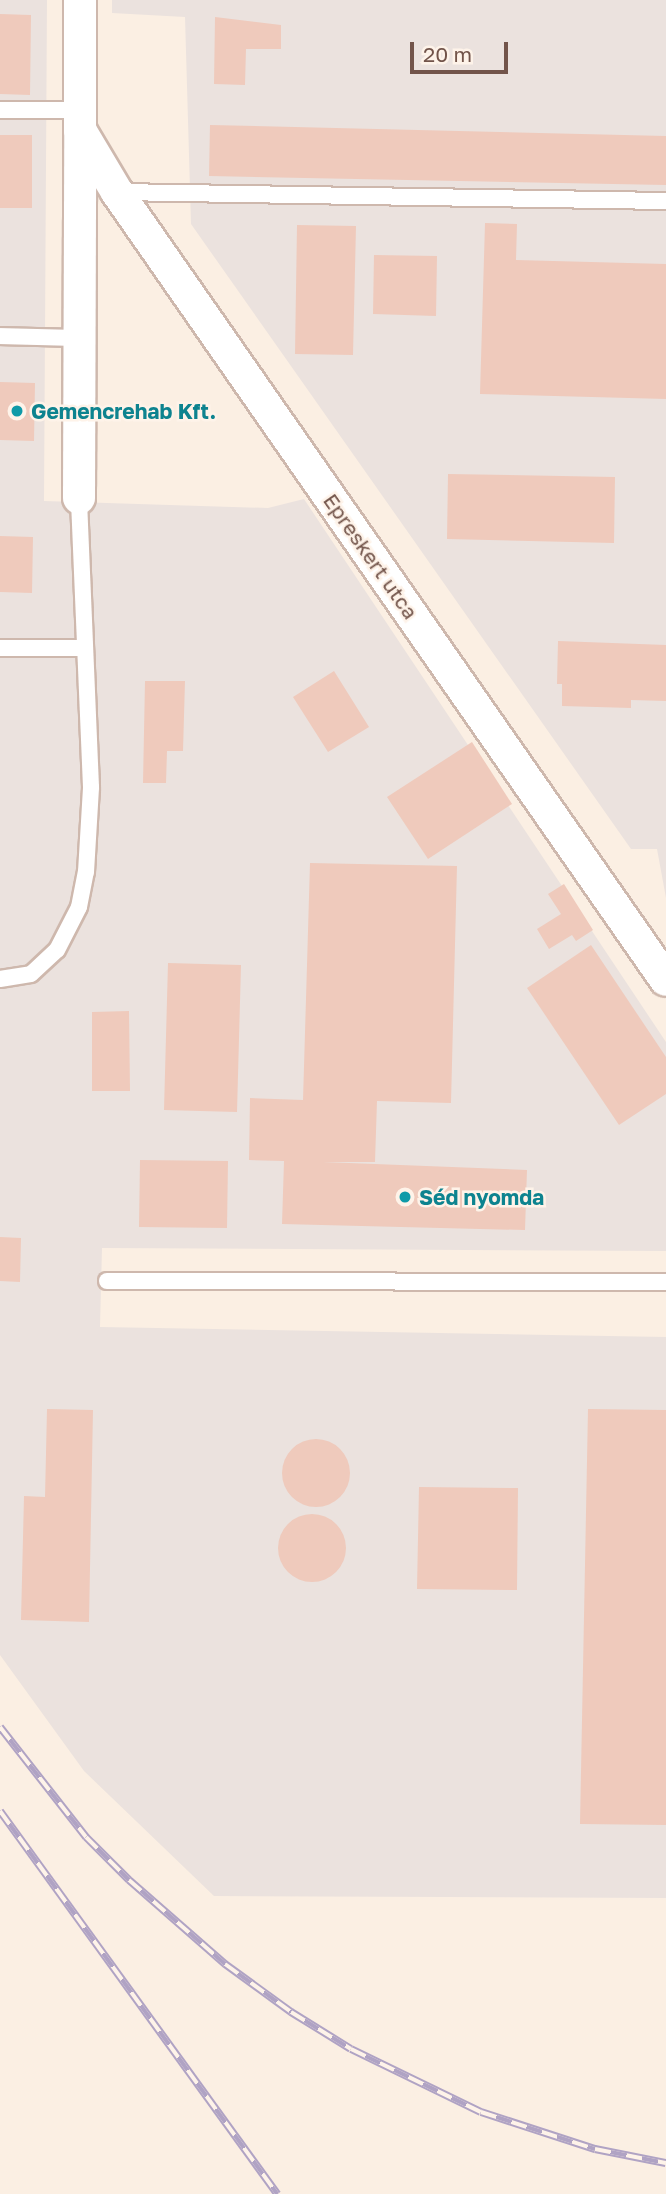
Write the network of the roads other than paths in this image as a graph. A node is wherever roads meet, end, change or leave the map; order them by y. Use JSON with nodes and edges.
{"nodes":[{"id":1,"x":80,"y":0,"type":"edge"},
{"id":2,"x":0,"y":110,"type":"edge"},
{"id":3,"x":80,"y":120,"type":"junction"},
{"id":4,"x":117,"y":192,"type":"junction"},
{"id":5,"x":666,"y":201,"type":"edge"},
{"id":6,"x":0,"y":337,"type":"edge"},
{"id":7,"x":78,"y":338,"type":"junction"},
{"id":8,"x":79,"y":498,"type":"joint"},
{"id":9,"x":0,"y":648,"type":"edge"},
{"id":10,"x":85,"y":648,"type":"junction"},
{"id":11,"x":0,"y":979,"type":"edge"},
{"id":12,"x":666,"y":980,"type":"edge"},
{"id":13,"x":107,"y":1281,"type":"dead end"},
{"id":14,"x":666,"y":1282,"type":"edge"}],
"edges":[{"from":1,"to":3,"type":"street"},
{"from":2,"to":3,"type":"lane"},
{"from":3,"to":4,"type":"street","name":"Epreskert utca"},
{"from":3,"to":7,"type":"street"},
{"from":4,"to":5,"type":"lane"},
{"from":4,"to":12,"type":"street","name":"Epreskert utca"},
{"from":6,"to":7,"type":"lane"},
{"from":7,"to":8,"type":"street"},
{"from":8,"to":10,"type":"lane"},
{"from":9,"to":10,"type":"lane"},
{"from":10,"to":11,"type":"lane"},
{"from":13,"to":14,"type":"lane"}]}
